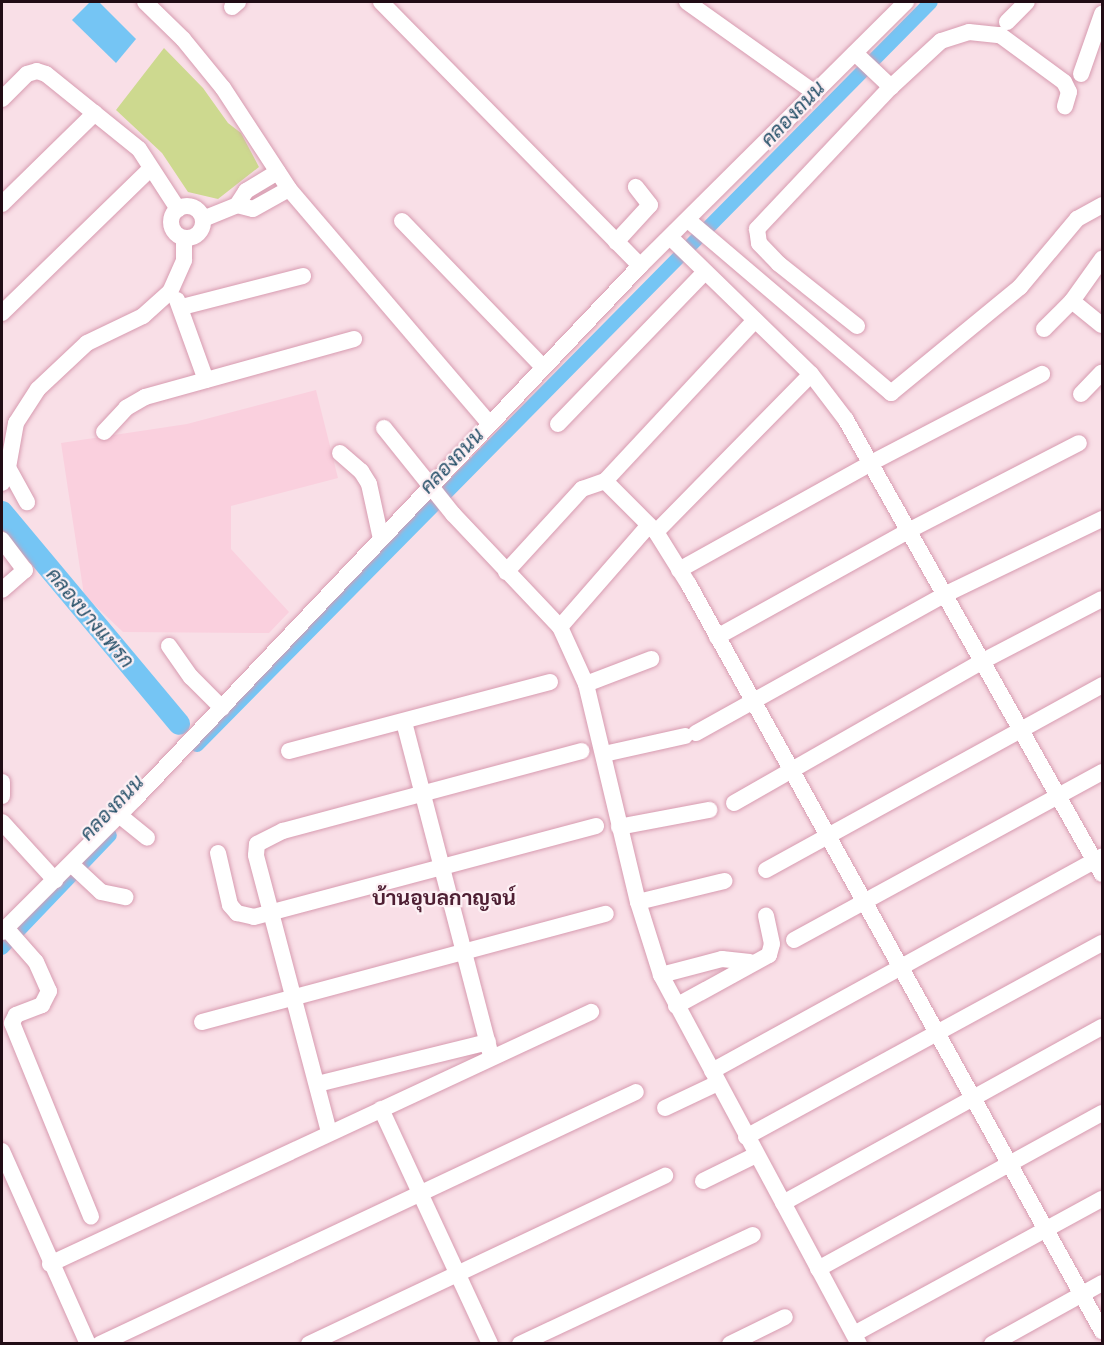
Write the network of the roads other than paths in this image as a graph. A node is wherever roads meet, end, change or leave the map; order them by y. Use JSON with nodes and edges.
{"nodes":[{"id":1,"x":148,"y":2,"type":"edge"},
{"id":2,"x":381,"y":2,"type":"edge"},
{"id":3,"x":687,"y":2,"type":"edge"},
{"id":4,"x":906,"y":2,"type":"edge"},
{"id":5,"x":1027,"y":2,"type":"edge"},
{"id":6,"x":1102,"y":14,"type":"edge"},
{"id":7,"x":1007,"y":22,"type":"dead end"},
{"id":8,"x":859,"y":57,"type":"junction"},
{"id":9,"x":1082,"y":74,"type":"dead end"},
{"id":10,"x":889,"y":84,"type":"junction"},
{"id":11,"x":815,"y":93,"type":"junction"},
{"id":12,"x":2,"y":99,"type":"edge"},
{"id":13,"x":1065,"y":105,"type":"dead end"},
{"id":14,"x":95,"y":113,"type":"junction"},
{"id":15,"x":150,"y":169,"type":"junction"},
{"id":16,"x":278,"y":172,"type":"junction"},
{"id":17,"x":636,"y":187,"type":"dead end"},
{"id":18,"x":289,"y":189,"type":"junction"},
{"id":19,"x":2,"y":204,"type":"edge"},
{"id":20,"x":1102,"y":205,"type":"edge"},
{"id":21,"x":237,"y":206,"type":"junction"},
{"id":22,"x":178,"y":209,"type":"junction"},
{"id":23,"x":203,"y":219,"type":"junction"},
{"id":24,"x":402,"y":221,"type":"dead end"},
{"id":25,"x":689,"y":221,"type":"junction"},
{"id":26,"x":184,"y":239,"type":"junction"},
{"id":27,"x":674,"y":241,"type":"junction"},
{"id":28,"x":616,"y":242,"type":"junction"},
{"id":29,"x":1102,"y":259,"type":"edge"},
{"id":30,"x":640,"y":266,"type":"junction"},
{"id":31,"x":703,"y":270,"type":"junction"},
{"id":32,"x":303,"y":276,"type":"dead end"},
{"id":33,"x":171,"y":292,"type":"junction"},
{"id":34,"x":1072,"y":301,"type":"junction"},
{"id":35,"x":182,"y":307,"type":"junction"},
{"id":36,"x":2,"y":314,"type":"edge"},
{"id":37,"x":755,"y":320,"type":"junction"},
{"id":38,"x":1102,"y":325,"type":"edge"},
{"id":39,"x":857,"y":326,"type":"dead end"},
{"id":40,"x":1044,"y":329,"type":"dead end"},
{"id":41,"x":354,"y":339,"type":"dead end"},
{"id":42,"x":543,"y":367,"type":"junction"},
{"id":43,"x":1102,"y":372,"type":"edge"},
{"id":44,"x":811,"y":374,"type":"junction"},
{"id":45,"x":1042,"y":374,"type":"dead end"},
{"id":46,"x":206,"y":380,"type":"junction"},
{"id":47,"x":1081,"y":394,"type":"dead end"},
{"id":48,"x":489,"y":423,"type":"junction"},
{"id":49,"x":558,"y":424,"type":"dead end"},
{"id":50,"x":384,"y":428,"type":"dead end"},
{"id":51,"x":104,"y":432,"type":"dead end"},
{"id":52,"x":1079,"y":443,"type":"dead end"},
{"id":53,"x":340,"y":453,"type":"dead end"},
{"id":54,"x":5,"y":463,"type":"edge"},
{"id":55,"x":871,"y":463,"type":"junction"},
{"id":56,"x":605,"y":482,"type":"junction"},
{"id":57,"x":2,"y":483,"type":"edge"},
{"id":58,"x":433,"y":490,"type":"junction"},
{"id":59,"x":27,"y":502,"type":"dead end"},
{"id":60,"x":1102,"y":519,"type":"edge"},
{"id":61,"x":653,"y":529,"type":"junction"},
{"id":62,"x":908,"y":531,"type":"junction"},
{"id":63,"x":381,"y":539,"type":"junction"},
{"id":64,"x":2,"y":540,"type":"edge"},
{"id":65,"x":679,"y":570,"type":"junction"},
{"id":66,"x":506,"y":572,"type":"junction"},
{"id":67,"x":2,"y":590,"type":"edge"},
{"id":68,"x":944,"y":595,"type":"junction"},
{"id":69,"x":1102,"y":599,"type":"edge"},
{"id":70,"x":560,"y":627,"type":"junction"},
{"id":71,"x":717,"y":637,"type":"junction"},
{"id":72,"x":169,"y":646,"type":"dead end"},
{"id":73,"x":651,"y":658,"type":"dead end"},
{"id":74,"x":981,"y":662,"type":"junction"},
{"id":75,"x":550,"y":682,"type":"dead end"},
{"id":76,"x":586,"y":684,"type":"junction"},
{"id":77,"x":1102,"y":684,"type":"edge"},
{"id":78,"x":753,"y":702,"type":"junction"},
{"id":79,"x":222,"y":708,"type":"junction"},
{"id":80,"x":404,"y":722,"type":"junction"},
{"id":81,"x":1022,"y":729,"type":"junction"},
{"id":82,"x":581,"y":751,"type":"dead end"},
{"id":83,"x":289,"y":752,"type":"dead end"},
{"id":84,"x":604,"y":754,"type":"junction"},
{"id":85,"x":793,"y":769,"type":"junction"},
{"id":86,"x":1102,"y":772,"type":"edge"},
{"id":87,"x":2,"y":782,"type":"edge"},
{"id":88,"x":423,"y":794,"type":"junction"},
{"id":89,"x":1060,"y":795,"type":"junction"},
{"id":90,"x":2,"y":796,"type":"edge"},
{"id":91,"x":734,"y":802,"type":"dead end"},
{"id":92,"x":709,"y":810,"type":"dead end"},
{"id":93,"x":121,"y":818,"type":"junction"},
{"id":94,"x":2,"y":822,"type":"edge"},
{"id":95,"x":596,"y":826,"type":"dead end"},
{"id":96,"x":619,"y":827,"type":"junction"},
{"id":97,"x":143,"y":835,"type":"dead end"},
{"id":98,"x":831,"y":835,"type":"junction"},
{"id":99,"x":218,"y":853,"type":"dead end"},
{"id":100,"x":1100,"y":864,"type":"edge"},
{"id":101,"x":74,"y":866,"type":"junction"},
{"id":102,"x":441,"y":866,"type":"junction"},
{"id":103,"x":766,"y":870,"type":"dead end"},
{"id":104,"x":55,"y":880,"type":"junction"},
{"id":105,"x":724,"y":881,"type":"dead end"},
{"id":106,"x":125,"y":897,"type":"dead end"},
{"id":107,"x":866,"y":900,"type":"junction"},
{"id":108,"x":638,"y":902,"type":"junction"},
{"id":109,"x":273,"y":912,"type":"junction"},
{"id":110,"x":606,"y":914,"type":"dead end"},
{"id":111,"x":766,"y":916,"type":"dead end"},
{"id":112,"x":6,"y":931,"type":"edge"},
{"id":113,"x":795,"y":940,"type":"dead end"},
{"id":114,"x":1102,"y":943,"type":"edge"},
{"id":115,"x":465,"y":953,"type":"junction"},
{"id":116,"x":750,"y":962,"type":"junction"},
{"id":117,"x":901,"y":967,"type":"junction"},
{"id":118,"x":661,"y":975,"type":"junction"},
{"id":119,"x":295,"y":998,"type":"junction"},
{"id":120,"x":676,"y":1006,"type":"junction"},
{"id":121,"x":591,"y":1011,"type":"dead end"},
{"id":122,"x":202,"y":1022,"type":"dead end"},
{"id":123,"x":1102,"y":1027,"type":"edge"},
{"id":124,"x":936,"y":1033,"type":"junction"},
{"id":125,"x":490,"y":1049,"type":"junction"},
{"id":126,"x":715,"y":1077,"type":"junction"},
{"id":127,"x":317,"y":1084,"type":"junction"},
{"id":128,"x":636,"y":1092,"type":"dead end"},
{"id":129,"x":974,"y":1098,"type":"junction"},
{"id":130,"x":665,"y":1108,"type":"dead end"},
{"id":131,"x":381,"y":1109,"type":"junction"},
{"id":132,"x":1102,"y":1113,"type":"edge"},
{"id":133,"x":329,"y":1132,"type":"junction"},
{"id":134,"x":746,"y":1137,"type":"junction"},
{"id":135,"x":2,"y":1151,"type":"edge"},
{"id":136,"x":756,"y":1155,"type":"junction"},
{"id":137,"x":1011,"y":1164,"type":"junction"},
{"id":138,"x":665,"y":1176,"type":"dead end"},
{"id":139,"x":703,"y":1181,"type":"dead end"},
{"id":140,"x":418,"y":1194,"type":"junction"},
{"id":141,"x":1102,"y":1199,"type":"edge"},
{"id":142,"x":783,"y":1203,"type":"junction"},
{"id":143,"x":91,"y":1217,"type":"dead end"},
{"id":144,"x":1045,"y":1230,"type":"junction"},
{"id":145,"x":753,"y":1235,"type":"dead end"},
{"id":146,"x":51,"y":1264,"type":"junction"},
{"id":147,"x":818,"y":1269,"type":"junction"},
{"id":148,"x":458,"y":1275,"type":"junction"},
{"id":149,"x":1102,"y":1283,"type":"edge"},
{"id":150,"x":1082,"y":1295,"type":"junction"},
{"id":151,"x":785,"y":1317,"type":"dead end"},
{"id":152,"x":1102,"y":1331,"type":"edge"},
{"id":153,"x":856,"y":1339,"type":"edge"},
{"id":154,"x":88,"y":1344,"type":"edge"},
{"id":155,"x":100,"y":1344,"type":"edge"},
{"id":156,"x":309,"y":1344,"type":"edge"},
{"id":157,"x":490,"y":1344,"type":"edge"},
{"id":158,"x":520,"y":1344,"type":"edge"},
{"id":159,"x":730,"y":1344,"type":"edge"},
{"id":160,"x":992,"y":1344,"type":"edge"}],
"edges":[{"from":1,"to":16,"type":"street"},
{"from":2,"to":28,"type":"street"},
{"from":3,"to":11,"type":"street"},
{"from":4,"to":8,"type":"street"},
{"from":5,"to":7,"type":"street"},
{"from":6,"to":9,"type":"street"},
{"from":8,"to":10,"type":"street"},
{"from":8,"to":11,"type":"street"},
{"from":10,"to":13,"type":"street"},
{"from":10,"to":39,"type":"street"},
{"from":11,"to":25,"type":"street"},
{"from":12,"to":14,"type":"street"},
{"from":14,"to":15,"type":"street"},
{"from":14,"to":19,"type":"street"},
{"from":15,"to":22,"type":"street"},
{"from":15,"to":36,"type":"street"},
{"from":16,"to":18,"type":"street"},
{"from":16,"to":21,"type":"street"},
{"from":17,"to":28,"type":"street"},
{"from":18,"to":21,"type":"street"},
{"from":18,"to":48,"type":"street"},
{"from":20,"to":25,"type":"street"},
{"from":21,"to":23,"type":"street"},
{"from":22,"to":23,"type":"street"},
{"from":22,"to":26,"type":"street"},
{"from":23,"to":26,"type":"street"},
{"from":24,"to":42,"type":"street"},
{"from":25,"to":27,"type":"street"},
{"from":26,"to":33,"type":"street"},
{"from":27,"to":30,"type":"street"},
{"from":27,"to":31,"type":"street"},
{"from":28,"to":30,"type":"street"},
{"from":29,"to":34,"type":"street"},
{"from":30,"to":42,"type":"street"},
{"from":31,"to":37,"type":"street"},
{"from":31,"to":49,"type":"street"},
{"from":32,"to":35,"type":"street"},
{"from":33,"to":35,"type":"street"},
{"from":33,"to":54,"type":"street"},
{"from":34,"to":38,"type":"street"},
{"from":34,"to":40,"type":"street"},
{"from":35,"to":46,"type":"street"},
{"from":37,"to":44,"type":"street"},
{"from":37,"to":56,"type":"street"},
{"from":41,"to":46,"type":"street"},
{"from":42,"to":48,"type":"street"},
{"from":43,"to":47,"type":"street"},
{"from":44,"to":55,"type":"street"},
{"from":44,"to":61,"type":"street"},
{"from":45,"to":55,"type":"street"},
{"from":46,"to":51,"type":"street"},
{"from":48,"to":58,"type":"street"},
{"from":50,"to":58,"type":"street"},
{"from":52,"to":62,"type":"street"},
{"from":53,"to":63,"type":"street"},
{"from":54,"to":57,"type":"street"},
{"from":54,"to":59,"type":"street"},
{"from":55,"to":62,"type":"street"},
{"from":55,"to":65,"type":"street"},
{"from":56,"to":61,"type":"street"},
{"from":56,"to":66,"type":"street"},
{"from":58,"to":63,"type":"street"},
{"from":58,"to":66,"type":"street"},
{"from":60,"to":68,"type":"street"},
{"from":61,"to":65,"type":"street"},
{"from":61,"to":70,"type":"street"},
{"from":62,"to":68,"type":"street"},
{"from":62,"to":71,"type":"street"},
{"from":63,"to":79,"type":"street"},
{"from":64,"to":67,"type":"street"},
{"from":65,"to":71,"type":"street"},
{"from":66,"to":70,"type":"street"},
{"from":68,"to":74,"type":"street"},
{"from":68,"to":78,"type":"street"},
{"from":69,"to":74,"type":"street"},
{"from":70,"to":76,"type":"street"},
{"from":71,"to":78,"type":"street"},
{"from":72,"to":79,"type":"street"},
{"from":73,"to":76,"type":"street"},
{"from":74,"to":81,"type":"street"},
{"from":74,"to":85,"type":"street"},
{"from":75,"to":80,"type":"street"},
{"from":76,"to":84,"type":"street"},
{"from":77,"to":81,"type":"street"},
{"from":78,"to":84,"type":"street"},
{"from":78,"to":85,"type":"street"},
{"from":79,"to":93,"type":"street"},
{"from":80,"to":83,"type":"street"},
{"from":80,"to":88,"type":"street"},
{"from":81,"to":89,"type":"street"},
{"from":81,"to":98,"type":"street"},
{"from":82,"to":88,"type":"street"},
{"from":84,"to":96,"type":"street"},
{"from":85,"to":91,"type":"street"},
{"from":85,"to":98,"type":"street"},
{"from":86,"to":89,"type":"street"},
{"from":87,"to":90,"type":"street"},
{"from":88,"to":102,"type":"street"},
{"from":88,"to":109,"type":"street"},
{"from":89,"to":100,"type":"street"},
{"from":89,"to":107,"type":"street"},
{"from":92,"to":96,"type":"street"},
{"from":93,"to":97,"type":"street"},
{"from":93,"to":101,"type":"street"},
{"from":94,"to":104,"type":"street"},
{"from":95,"to":102,"type":"street"},
{"from":96,"to":108,"type":"street"},
{"from":98,"to":103,"type":"street"},
{"from":98,"to":107,"type":"street"},
{"from":99,"to":109,"type":"street"},
{"from":100,"to":117,"type":"street"},
{"from":101,"to":104,"type":"street"},
{"from":101,"to":106,"type":"street"},
{"from":102,"to":109,"type":"street"},
{"from":102,"to":115,"type":"street"},
{"from":104,"to":112,"type":"street"},
{"from":105,"to":108,"type":"street"},
{"from":107,"to":113,"type":"street"},
{"from":107,"to":117,"type":"street"},
{"from":108,"to":118,"type":"street"},
{"from":109,"to":119,"type":"street"},
{"from":110,"to":115,"type":"street"},
{"from":111,"to":116,"type":"street"},
{"from":112,"to":143,"type":"street"},
{"from":114,"to":124,"type":"street"},
{"from":115,"to":119,"type":"street"},
{"from":115,"to":125,"type":"street"},
{"from":116,"to":118,"type":"street"},
{"from":116,"to":120,"type":"street"},
{"from":117,"to":124,"type":"street"},
{"from":117,"to":126,"type":"street"},
{"from":118,"to":120,"type":"street"},
{"from":119,"to":122,"type":"street"},
{"from":119,"to":127,"type":"street"},
{"from":120,"to":126,"type":"street"},
{"from":121,"to":125,"type":"street"},
{"from":123,"to":129,"type":"street"},
{"from":124,"to":129,"type":"street"},
{"from":124,"to":134,"type":"street"},
{"from":125,"to":127,"type":"street"},
{"from":125,"to":131,"type":"street"},
{"from":126,"to":130,"type":"street"},
{"from":126,"to":134,"type":"street"},
{"from":127,"to":133,"type":"street"},
{"from":128,"to":140,"type":"street"},
{"from":129,"to":137,"type":"street"},
{"from":129,"to":142,"type":"street"},
{"from":131,"to":133,"type":"street"},
{"from":131,"to":140,"type":"street"},
{"from":132,"to":137,"type":"street"},
{"from":133,"to":146,"type":"street"},
{"from":134,"to":136,"type":"street"},
{"from":135,"to":146,"type":"street"},
{"from":136,"to":139,"type":"street"},
{"from":136,"to":142,"type":"street"},
{"from":137,"to":144,"type":"street"},
{"from":137,"to":147,"type":"street"},
{"from":138,"to":148,"type":"street"},
{"from":140,"to":148,"type":"street"},
{"from":140,"to":155,"type":"street"},
{"from":141,"to":144,"type":"street"},
{"from":142,"to":147,"type":"street"},
{"from":144,"to":150,"type":"street"},
{"from":144,"to":153,"type":"street"},
{"from":145,"to":158,"type":"street"},
{"from":146,"to":154,"type":"street"},
{"from":147,"to":153,"type":"street"},
{"from":148,"to":156,"type":"street"},
{"from":148,"to":157,"type":"street"},
{"from":149,"to":150,"type":"street"},
{"from":150,"to":152,"type":"street"},
{"from":150,"to":160,"type":"street"},
{"from":151,"to":159,"type":"street"}]}
